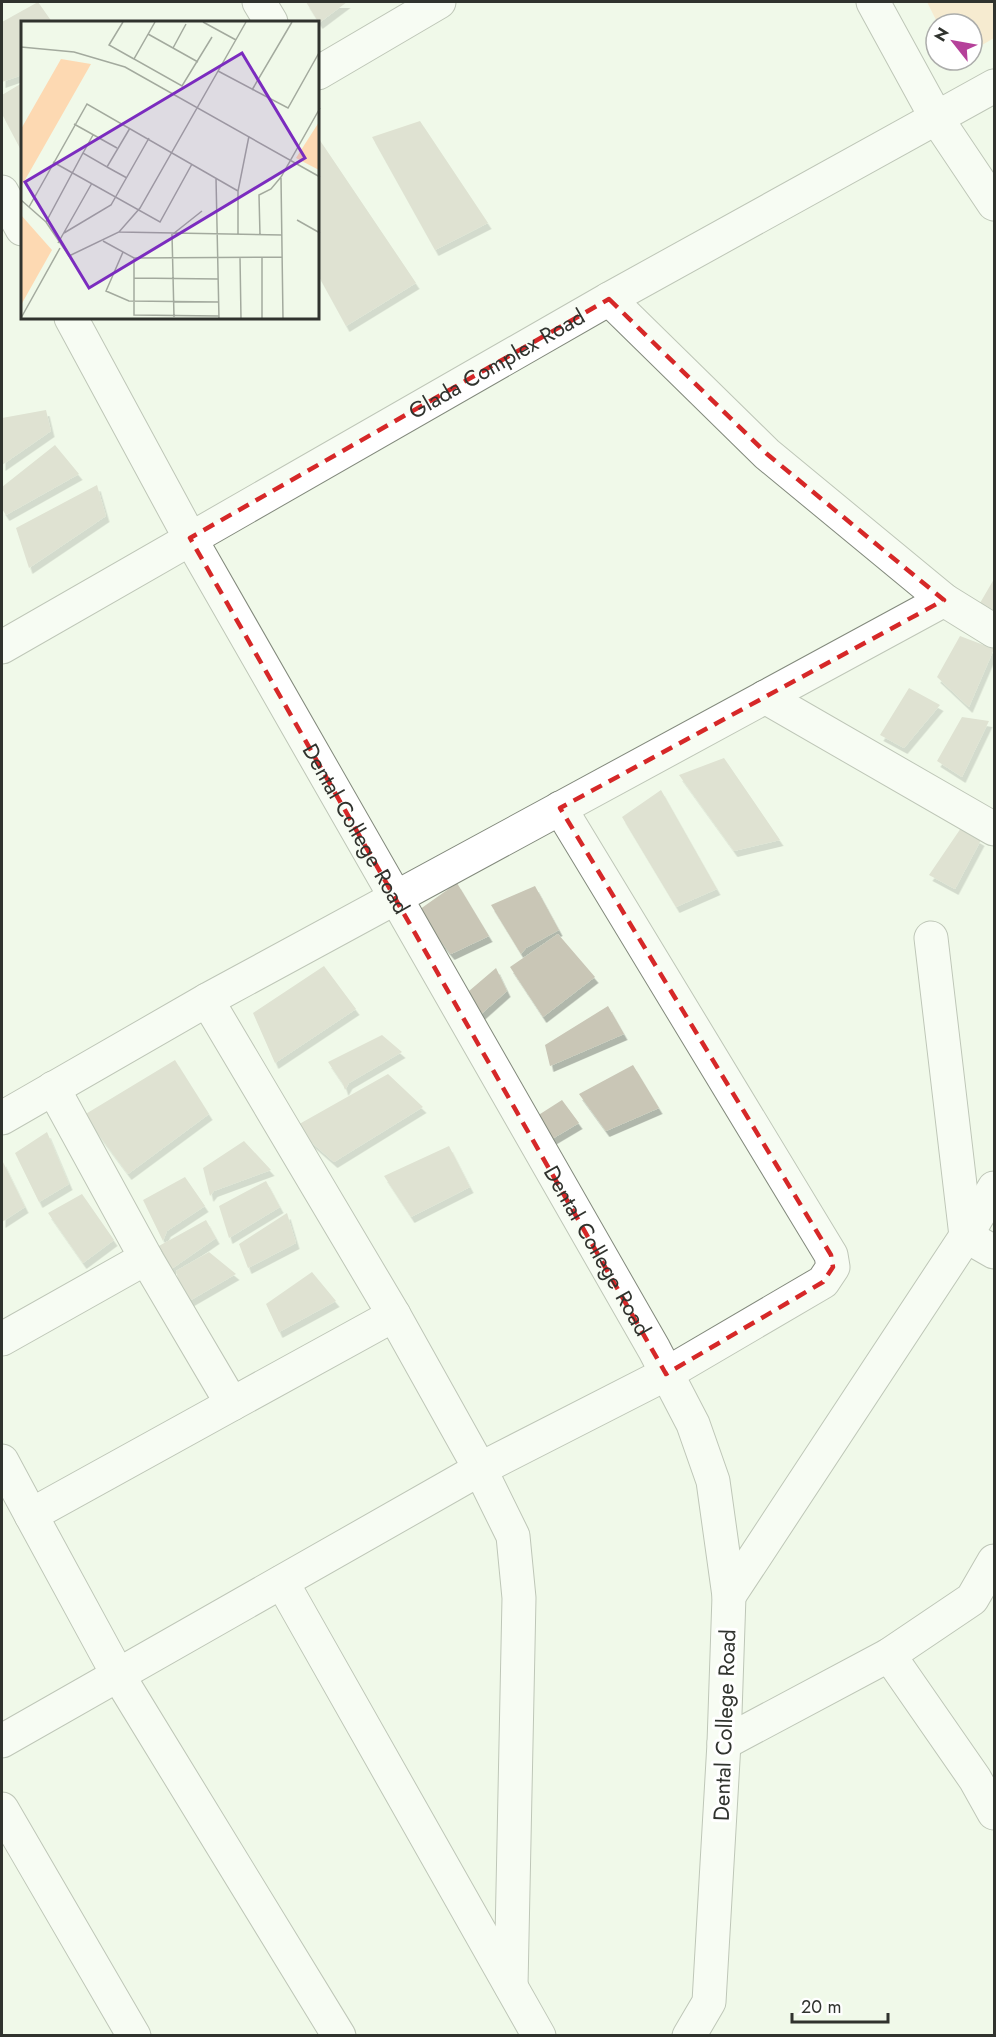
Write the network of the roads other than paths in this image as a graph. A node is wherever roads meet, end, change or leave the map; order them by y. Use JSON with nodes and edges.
{"nodes":[{"id":1,"x":259,"y":2,"type":"edge"},
{"id":2,"x":440,"y":2,"type":"edge"},
{"id":3,"x":873,"y":2,"type":"edge"},
{"id":4,"x":270,"y":21,"type":"edge"},
{"id":5,"x":320,"y":72,"type":"edge"},
{"id":6,"x":994,"y":86,"type":"edge"},
{"id":7,"x":937,"y":119,"type":"junction"},
{"id":8,"x":2,"y":192,"type":"edge"},
{"id":9,"x":994,"y":204,"type":"edge"},
{"id":10,"x":21,"y":227,"type":"edge"},
{"id":11,"x":609,"y":299,"type":"junction"},
{"id":12,"x":72,"y":320,"type":"edge"},
{"id":13,"x":190,"y":538,"type":"junction"},
{"id":14,"x":944,"y":600,"type":"junction"},
{"id":15,"x":994,"y":631,"type":"edge"},
{"id":16,"x":2,"y":647,"type":"edge"},
{"id":17,"x":765,"y":697,"type":"junction"},
{"id":18,"x":560,"y":808,"type":"junction"},
{"id":19,"x":994,"y":829,"type":"edge"},
{"id":20,"x":394,"y":898,"type":"junction"},
{"id":21,"x":931,"y":938,"type":"dead end"},
{"id":22,"x":207,"y":1000,"type":"junction"},
{"id":23,"x":54,"y":1088,"type":"junction"},
{"id":24,"x":2,"y":1118,"type":"edge"},
{"id":25,"x":994,"y":1188,"type":"edge"},
{"id":26,"x":966,"y":1236,"type":"junction"},
{"id":27,"x":994,"y":1252,"type":"edge"},
{"id":28,"x":146,"y":1258,"type":"junction"},
{"id":29,"x":394,"y":1315,"type":"junction"},
{"id":30,"x":2,"y":1339,"type":"edge"},
{"id":31,"x":666,"y":1374,"type":"junction"},
{"id":32,"x":232,"y":1404,"type":"junction"},
{"id":33,"x":2,"y":1461,"type":"edge"},
{"id":34,"x":480,"y":1469,"type":"junction"},
{"id":35,"x":31,"y":1515,"type":"junction"},
{"id":36,"x":994,"y":1561,"type":"edge"},
{"id":37,"x":282,"y":1582,"type":"junction"},
{"id":38,"x":729,"y":1596,"type":"junction"},
{"id":39,"x":983,"y":1606,"type":"edge"},
{"id":40,"x":889,"y":1655,"type":"junction"},
{"id":41,"x":118,"y":1675,"type":"junction"},
{"id":42,"x":2,"y":1741,"type":"edge"},
{"id":43,"x":724,"y":1743,"type":"junction"},
{"id":44,"x":2,"y":1809,"type":"edge"},
{"id":45,"x":994,"y":1813,"type":"edge"},
{"id":46,"x":511,"y":1986,"type":"junction"},
{"id":47,"x":134,"y":2036,"type":"edge"},
{"id":48,"x":339,"y":2036,"type":"edge"},
{"id":49,"x":539,"y":2036,"type":"edge"},
{"id":50,"x":689,"y":2036,"type":"edge"}],
"edges":[{"from":1,"to":4,"type":"street"},
{"from":2,"to":5,"type":"street"},
{"from":3,"to":7,"type":"street"},
{"from":6,"to":7,"type":"street","name":"Glada Complex Road"},
{"from":7,"to":9,"type":"street"},
{"from":7,"to":11,"type":"street","name":"Glada Complex Road"},
{"from":8,"to":10,"type":"street"},
{"from":11,"to":13,"type":"street","name":"Glada Complex Road"},
{"from":11,"to":14,"type":"street"},
{"from":12,"to":13,"type":"street","name":"Dental College Road"},
{"from":13,"to":16,"type":"street","name":"Glada Complex Road"},
{"from":13,"to":20,"type":"street","name":"Dental College Road"},
{"from":14,"to":15,"type":"street"},
{"from":14,"to":17,"type":"street"},
{"from":17,"to":18,"type":"street"},
{"from":17,"to":19,"type":"street"},
{"from":18,"to":20,"type":"street"},
{"from":18,"to":31,"type":"street"},
{"from":20,"to":22,"type":"street"},
{"from":20,"to":31,"type":"street","name":"Dental College Road"},
{"from":21,"to":26,"type":"street"},
{"from":22,"to":23,"type":"street"},
{"from":22,"to":29,"type":"street"},
{"from":23,"to":24,"type":"street"},
{"from":23,"to":28,"type":"street"},
{"from":25,"to":26,"type":"street"},
{"from":26,"to":27,"type":"street"},
{"from":26,"to":38,"type":"street"},
{"from":28,"to":30,"type":"street"},
{"from":28,"to":32,"type":"street"},
{"from":29,"to":32,"type":"street"},
{"from":29,"to":34,"type":"street"},
{"from":31,"to":34,"type":"street"},
{"from":31,"to":38,"type":"street","name":"Dental College Road"},
{"from":32,"to":35,"type":"street"},
{"from":33,"to":35,"type":"street"},
{"from":34,"to":37,"type":"street"},
{"from":34,"to":46,"type":"street"},
{"from":35,"to":41,"type":"street"},
{"from":36,"to":39,"type":"street"},
{"from":37,"to":41,"type":"street"},
{"from":37,"to":46,"type":"street"},
{"from":38,"to":43,"type":"street","name":"Dental College Road"},
{"from":39,"to":40,"type":"street"},
{"from":40,"to":43,"type":"street"},
{"from":40,"to":45,"type":"street"},
{"from":41,"to":42,"type":"street"},
{"from":41,"to":48,"type":"street"},
{"from":43,"to":50,"type":"street","name":"Dental College Road"},
{"from":44,"to":47,"type":"street"},
{"from":46,"to":49,"type":"street"}]}
